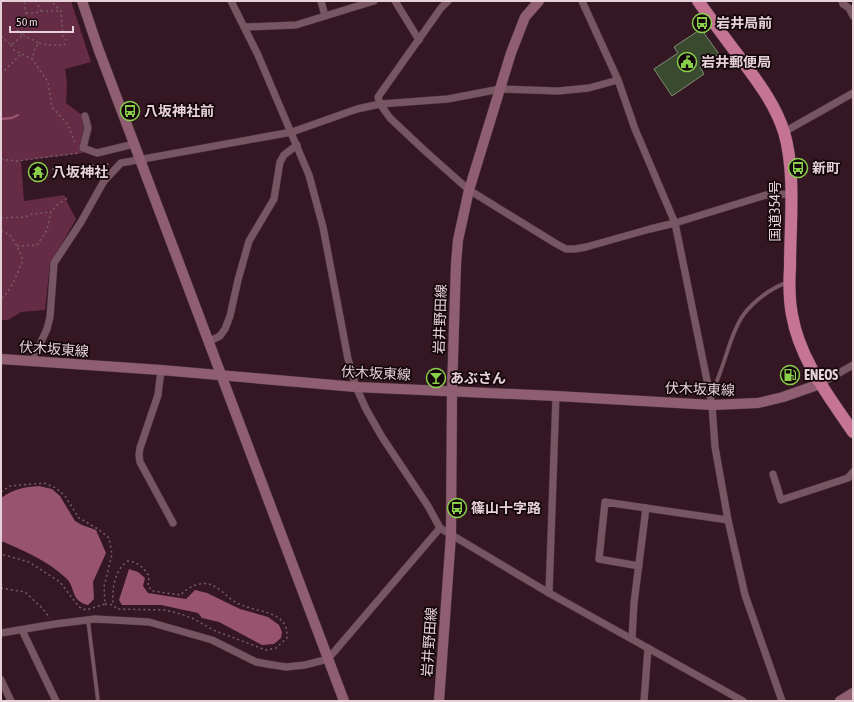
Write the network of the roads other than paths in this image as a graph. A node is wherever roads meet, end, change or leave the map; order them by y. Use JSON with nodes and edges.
{"nodes":[{"id":1,"x":82,"y":1,"type":"edge"},
{"id":2,"x":231,"y":1,"type":"edge"},
{"id":3,"x":321,"y":1,"type":"edge"},
{"id":4,"x":374,"y":1,"type":"edge"},
{"id":5,"x":395,"y":1,"type":"edge"},
{"id":6,"x":448,"y":1,"type":"edge"},
{"id":7,"x":582,"y":1,"type":"edge"},
{"id":8,"x":698,"y":1,"type":"edge"},
{"id":9,"x":842,"y":1,"type":"edge"},
{"id":10,"x":533,"y":3,"type":"edge"},
{"id":11,"x":851,"y":7,"type":"edge"},
{"id":12,"x":324,"y":16,"type":"junction"},
{"id":13,"x":853,"y":16,"type":"edge"},
{"id":14,"x":244,"y":27,"type":"junction"},
{"id":15,"x":419,"y":40,"type":"junction"},
{"id":16,"x":618,"y":80,"type":"junction"},
{"id":17,"x":500,"y":89,"type":"junction"},
{"id":18,"x":853,"y":93,"type":"edge"},
{"id":19,"x":380,"y":104,"type":"junction"},
{"id":20,"x":85,"y":116,"type":"dead end"},
{"id":21,"x":292,"y":132,"type":"junction"},
{"id":22,"x":784,"y":132,"type":"junction"},
{"id":23,"x":134,"y":144,"type":"junction"},
{"id":24,"x":297,"y":145,"type":"junction"},
{"id":25,"x":140,"y":159,"type":"junction"},
{"id":26,"x":469,"y":190,"type":"junction"},
{"id":27,"x":790,"y":194,"type":"junction"},
{"id":28,"x":674,"y":224,"type":"junction"},
{"id":29,"x":789,"y":282,"type":"junction"},
{"id":30,"x":208,"y":342,"type":"junction"},
{"id":31,"x":1,"y":359,"type":"edge"},
{"id":32,"x":32,"y":361,"type":"junction"},
{"id":33,"x":853,"y":364,"type":"edge"},
{"id":34,"x":161,"y":370,"type":"junction"},
{"id":35,"x":221,"y":376,"type":"junction"},
{"id":36,"x":820,"y":384,"type":"junction"},
{"id":37,"x":356,"y":387,"type":"junction"},
{"id":38,"x":452,"y":390,"type":"junction"},
{"id":39,"x":709,"y":391,"type":"junction"},
{"id":40,"x":556,"y":396,"type":"junction"},
{"id":41,"x":712,"y":405,"type":"junction"},
{"id":42,"x":853,"y":432,"type":"edge"},
{"id":43,"x":853,"y":472,"type":"edge"},
{"id":44,"x":773,"y":474,"type":"dead end"},
{"id":45,"x":646,"y":508,"type":"junction"},
{"id":46,"x":728,"y":520,"type":"junction"},
{"id":47,"x":173,"y":523,"type":"dead end"},
{"id":48,"x":440,"y":528,"type":"junction"},
{"id":49,"x":451,"y":536,"type":"junction"},
{"id":50,"x":639,"y":566,"type":"junction"},
{"id":51,"x":549,"y":593,"type":"junction"},
{"id":52,"x":88,"y":620,"type":"junction"},
{"id":53,"x":22,"y":630,"type":"junction"},
{"id":54,"x":1,"y":633,"type":"edge"},
{"id":55,"x":632,"y":640,"type":"junction"},
{"id":56,"x":648,"y":648,"type":"junction"},
{"id":57,"x":328,"y":659,"type":"junction"},
{"id":58,"x":1,"y":680,"type":"edge"},
{"id":59,"x":853,"y":693,"type":"edge"},
{"id":60,"x":11,"y":701,"type":"edge"},
{"id":61,"x":56,"y":701,"type":"edge"},
{"id":62,"x":98,"y":701,"type":"edge"},
{"id":63,"x":344,"y":701,"type":"edge"},
{"id":64,"x":439,"y":701,"type":"edge"},
{"id":65,"x":644,"y":701,"type":"edge"},
{"id":66,"x":743,"y":701,"type":"edge"},
{"id":67,"x":782,"y":701,"type":"edge"},
{"id":68,"x":840,"y":701,"type":"edge"}],
"edges":[{"from":1,"to":23,"type":"main road"},
{"from":2,"to":14,"type":"street"},
{"from":3,"to":12,"type":"street"},
{"from":4,"to":12,"type":"street"},
{"from":5,"to":15,"type":"street"},
{"from":6,"to":15,"type":"street"},
{"from":7,"to":16,"type":"street"},
{"from":8,"to":22,"type":"highway","name":"国道354号"},
{"from":9,"to":11,"type":"street"},
{"from":10,"to":17,"type":"main road","name":"岩井野田線"},
{"from":11,"to":13,"type":"street"},
{"from":12,"to":14,"type":"street"},
{"from":14,"to":21,"type":"street"},
{"from":15,"to":19,"type":"street"},
{"from":16,"to":17,"type":"street"},
{"from":16,"to":28,"type":"street"},
{"from":17,"to":19,"type":"street"},
{"from":17,"to":26,"type":"main road","name":"岩井野田線"},
{"from":18,"to":22,"type":"street"},
{"from":19,"to":21,"type":"street"},
{"from":19,"to":26,"type":"street"},
{"from":20,"to":23,"type":"street"},
{"from":21,"to":24,"type":"street"},
{"from":21,"to":25,"type":"street"},
{"from":22,"to":27,"type":"highway","name":"国道354号"},
{"from":23,"to":25,"type":"main road"},
{"from":24,"to":30,"type":"street"},
{"from":24,"to":37,"type":"street"},
{"from":25,"to":30,"type":"main road"},
{"from":25,"to":32,"type":"street"},
{"from":26,"to":28,"type":"street"},
{"from":26,"to":38,"type":"main road","name":"岩井野田線"},
{"from":27,"to":28,"type":"street"},
{"from":27,"to":29,"type":"highway","name":"国道354号"},
{"from":28,"to":39,"type":"street"},
{"from":29,"to":36,"type":"highway","name":"国道354号"},
{"from":29,"to":39,"type":"lane"},
{"from":30,"to":35,"type":"main road"},
{"from":31,"to":32,"type":"main road","name":"伏木坂東線"},
{"from":32,"to":34,"type":"main road","name":"伏木坂東線"},
{"from":33,"to":36,"type":"street"},
{"from":34,"to":35,"type":"main road","name":"伏木坂東線"},
{"from":34,"to":47,"type":"street"},
{"from":35,"to":37,"type":"main road","name":"伏木坂東線"},
{"from":35,"to":57,"type":"main road"},
{"from":36,"to":41,"type":"main road","name":"伏木坂東線"},
{"from":36,"to":42,"type":"highway","name":"国道354号"},
{"from":37,"to":38,"type":"main road","name":"伏木坂東線"},
{"from":37,"to":48,"type":"street"},
{"from":38,"to":40,"type":"main road","name":"伏木坂東線"},
{"from":38,"to":49,"type":"main road","name":"岩井野田線"},
{"from":39,"to":41,"type":"street"},
{"from":40,"to":41,"type":"main road","name":"伏木坂東線"},
{"from":40,"to":51,"type":"street"},
{"from":41,"to":46,"type":"street"},
{"from":43,"to":44,"type":"street"},
{"from":45,"to":46,"type":"street"},
{"from":45,"to":50,"type":"street"},
{"from":45,"to":50,"type":"street"},
{"from":46,"to":67,"type":"street"},
{"from":48,"to":49,"type":"street"},
{"from":48,"to":57,"type":"street"},
{"from":49,"to":51,"type":"street"},
{"from":49,"to":64,"type":"main road","name":"岩井野田線"},
{"from":50,"to":55,"type":"street"},
{"from":51,"to":55,"type":"street"},
{"from":52,"to":53,"type":"street"},
{"from":52,"to":57,"type":"street"},
{"from":52,"to":62,"type":"lane"},
{"from":53,"to":54,"type":"street"},
{"from":53,"to":61,"type":"street"},
{"from":55,"to":56,"type":"street"},
{"from":56,"to":65,"type":"street"},
{"from":56,"to":66,"type":"street"},
{"from":57,"to":63,"type":"main road"},
{"from":58,"to":60,"type":"street"},
{"from":59,"to":68,"type":"main road"}]}
